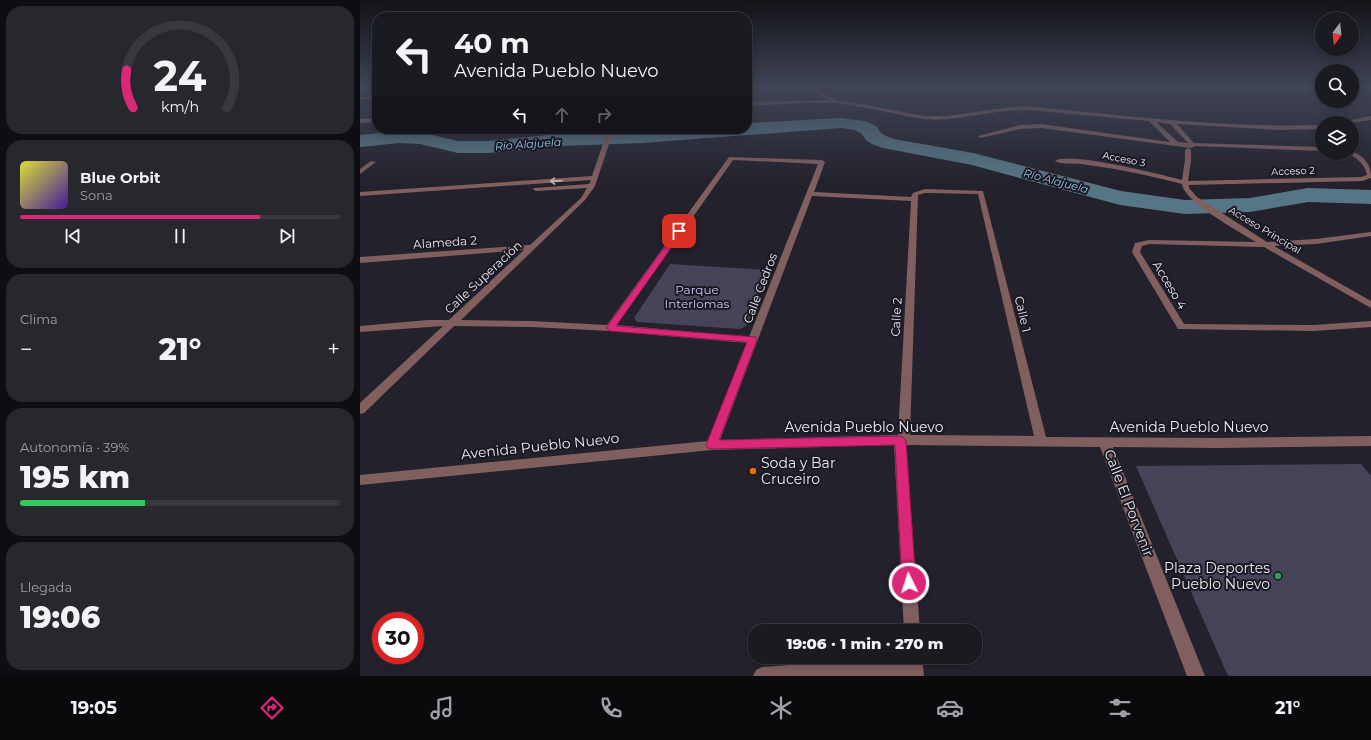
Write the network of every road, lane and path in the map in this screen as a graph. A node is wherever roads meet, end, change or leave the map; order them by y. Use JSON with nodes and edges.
{"nodes":[{"id":1,"x":1137,"y":119,"type":"edge"},
{"id":2,"x":1151,"y":120,"type":"junction"},
{"id":3,"x":372,"y":121,"type":"edge"},
{"id":4,"x":360,"y":122,"type":"edge"},
{"id":5,"x":1172,"y":122,"type":"junction"},
{"id":6,"x":1315,"y":127,"type":"edge"},
{"id":7,"x":609,"y":134,"type":"edge"},
{"id":8,"x":981,"y":136,"type":"dead end"},
{"id":9,"x":1175,"y":144,"type":"junction"},
{"id":10,"x":1188,"y":146,"type":"junction"},
{"id":11,"x":1315,"y":149,"type":"edge"},
{"id":12,"x":1359,"y":157,"type":"edge"},
{"id":13,"x":1058,"y":161,"type":"dead end"},
{"id":14,"x":373,"y":162,"type":"dead end"},
{"id":15,"x":360,"y":172,"type":"edge"},
{"id":16,"x":593,"y":182,"type":"junction"},
{"id":17,"x":1186,"y":183,"type":"junction"},
{"id":18,"x":360,"y":194,"type":"edge"},
{"id":19,"x":809,"y":194,"type":"junction"},
{"id":20,"x":915,"y":196,"type":"junction"},
{"id":21,"x":360,"y":200,"type":"edge"},
{"id":22,"x":1371,"y":234,"type":"edge"},
{"id":23,"x":1269,"y":246,"type":"junction"},
{"id":24,"x":532,"y":247,"type":"junction"},
{"id":25,"x":360,"y":260,"type":"edge"},
{"id":26,"x":1371,"y":305,"type":"edge"},
{"id":27,"x":452,"y":323,"type":"junction"},
{"id":28,"x":1371,"y":324,"type":"edge"},
{"id":29,"x":610,"y":328,"type":"junction"},
{"id":30,"x":360,"y":329,"type":"edge"},
{"id":31,"x":752,"y":340,"type":"junction"},
{"id":32,"x":360,"y":410,"type":"edge"},
{"id":33,"x":902,"y":441,"type":"junction"},
{"id":34,"x":1371,"y":441,"type":"edge"},
{"id":35,"x":1040,"y":442,"type":"junction"},
{"id":36,"x":1106,"y":443,"type":"junction"},
{"id":37,"x":712,"y":445,"type":"junction"},
{"id":38,"x":360,"y":480,"type":"edge"},
{"id":39,"x":912,"y":624,"type":"edge"},
{"id":40,"x":914,"y":666,"type":"edge"},
{"id":41,"x":762,"y":676,"type":"edge"},
{"id":42,"x":1196,"y":676,"type":"edge"}],
"edges":[{"from":1,"to":2,"type":"street"},
{"from":2,"to":5,"type":"street"},
{"from":2,"to":9,"type":"street"},
{"from":3,"to":4,"type":"street"},
{"from":5,"to":6,"type":"street"},
{"from":5,"to":10,"type":"street"},
{"from":7,"to":16,"type":"street","name":"Calle Superación"},
{"from":8,"to":9,"type":"street"},
{"from":9,"to":10,"type":"street"},
{"from":10,"to":11,"type":"street","name":"Acceso 2"},
{"from":10,"to":17,"type":"street"},
{"from":12,"to":17,"type":"street","name":"Acceso 2"},
{"from":13,"to":17,"type":"street","name":"Acceso 3"},
{"from":14,"to":15,"type":"street"},
{"from":16,"to":18,"type":"street","one_way":true},
{"from":16,"to":21,"type":"street"},
{"from":16,"to":24,"type":"street","name":"Calle Superación"},
{"from":17,"to":23,"type":"street","name":"Acceso Principal"},
{"from":19,"to":20,"type":"street"},
{"from":19,"to":29,"type":"street","name":"Calle Cedros"},
{"from":19,"to":31,"type":"street","name":"Calle Cedros"},
{"from":20,"to":33,"type":"street","name":"Calle 2"},
{"from":20,"to":35,"type":"street","name":"Calle 1"},
{"from":22,"to":23,"type":"street"},
{"from":23,"to":26,"type":"street","name":"Acceso Principal"},
{"from":23,"to":28,"type":"street","name":"Acceso 4"},
{"from":24,"to":25,"type":"street","name":"Alameda 2"},
{"from":24,"to":27,"type":"street","name":"Calle Superación"},
{"from":27,"to":29,"type":"street"},
{"from":27,"to":30,"type":"street"},
{"from":27,"to":32,"type":"street","name":"Calle Superación"},
{"from":29,"to":31,"type":"street"},
{"from":31,"to":37,"type":"street","name":"Calle Cedros"},
{"from":33,"to":35,"type":"street","name":"Avenida Pueblo Nuevo"},
{"from":33,"to":37,"type":"street","name":"Avenida Pueblo Nuevo"},
{"from":33,"to":39,"type":"street","name":"Calle 2"},
{"from":34,"to":36,"type":"street","name":"Avenida Pueblo Nuevo"},
{"from":35,"to":36,"type":"street","name":"Avenida Pueblo Nuevo"},
{"from":36,"to":42,"type":"street","name":"Calle El Porvenir"},
{"from":37,"to":38,"type":"street","name":"Avenida Pueblo Nuevo"},
{"from":40,"to":41,"type":"street"}]}
